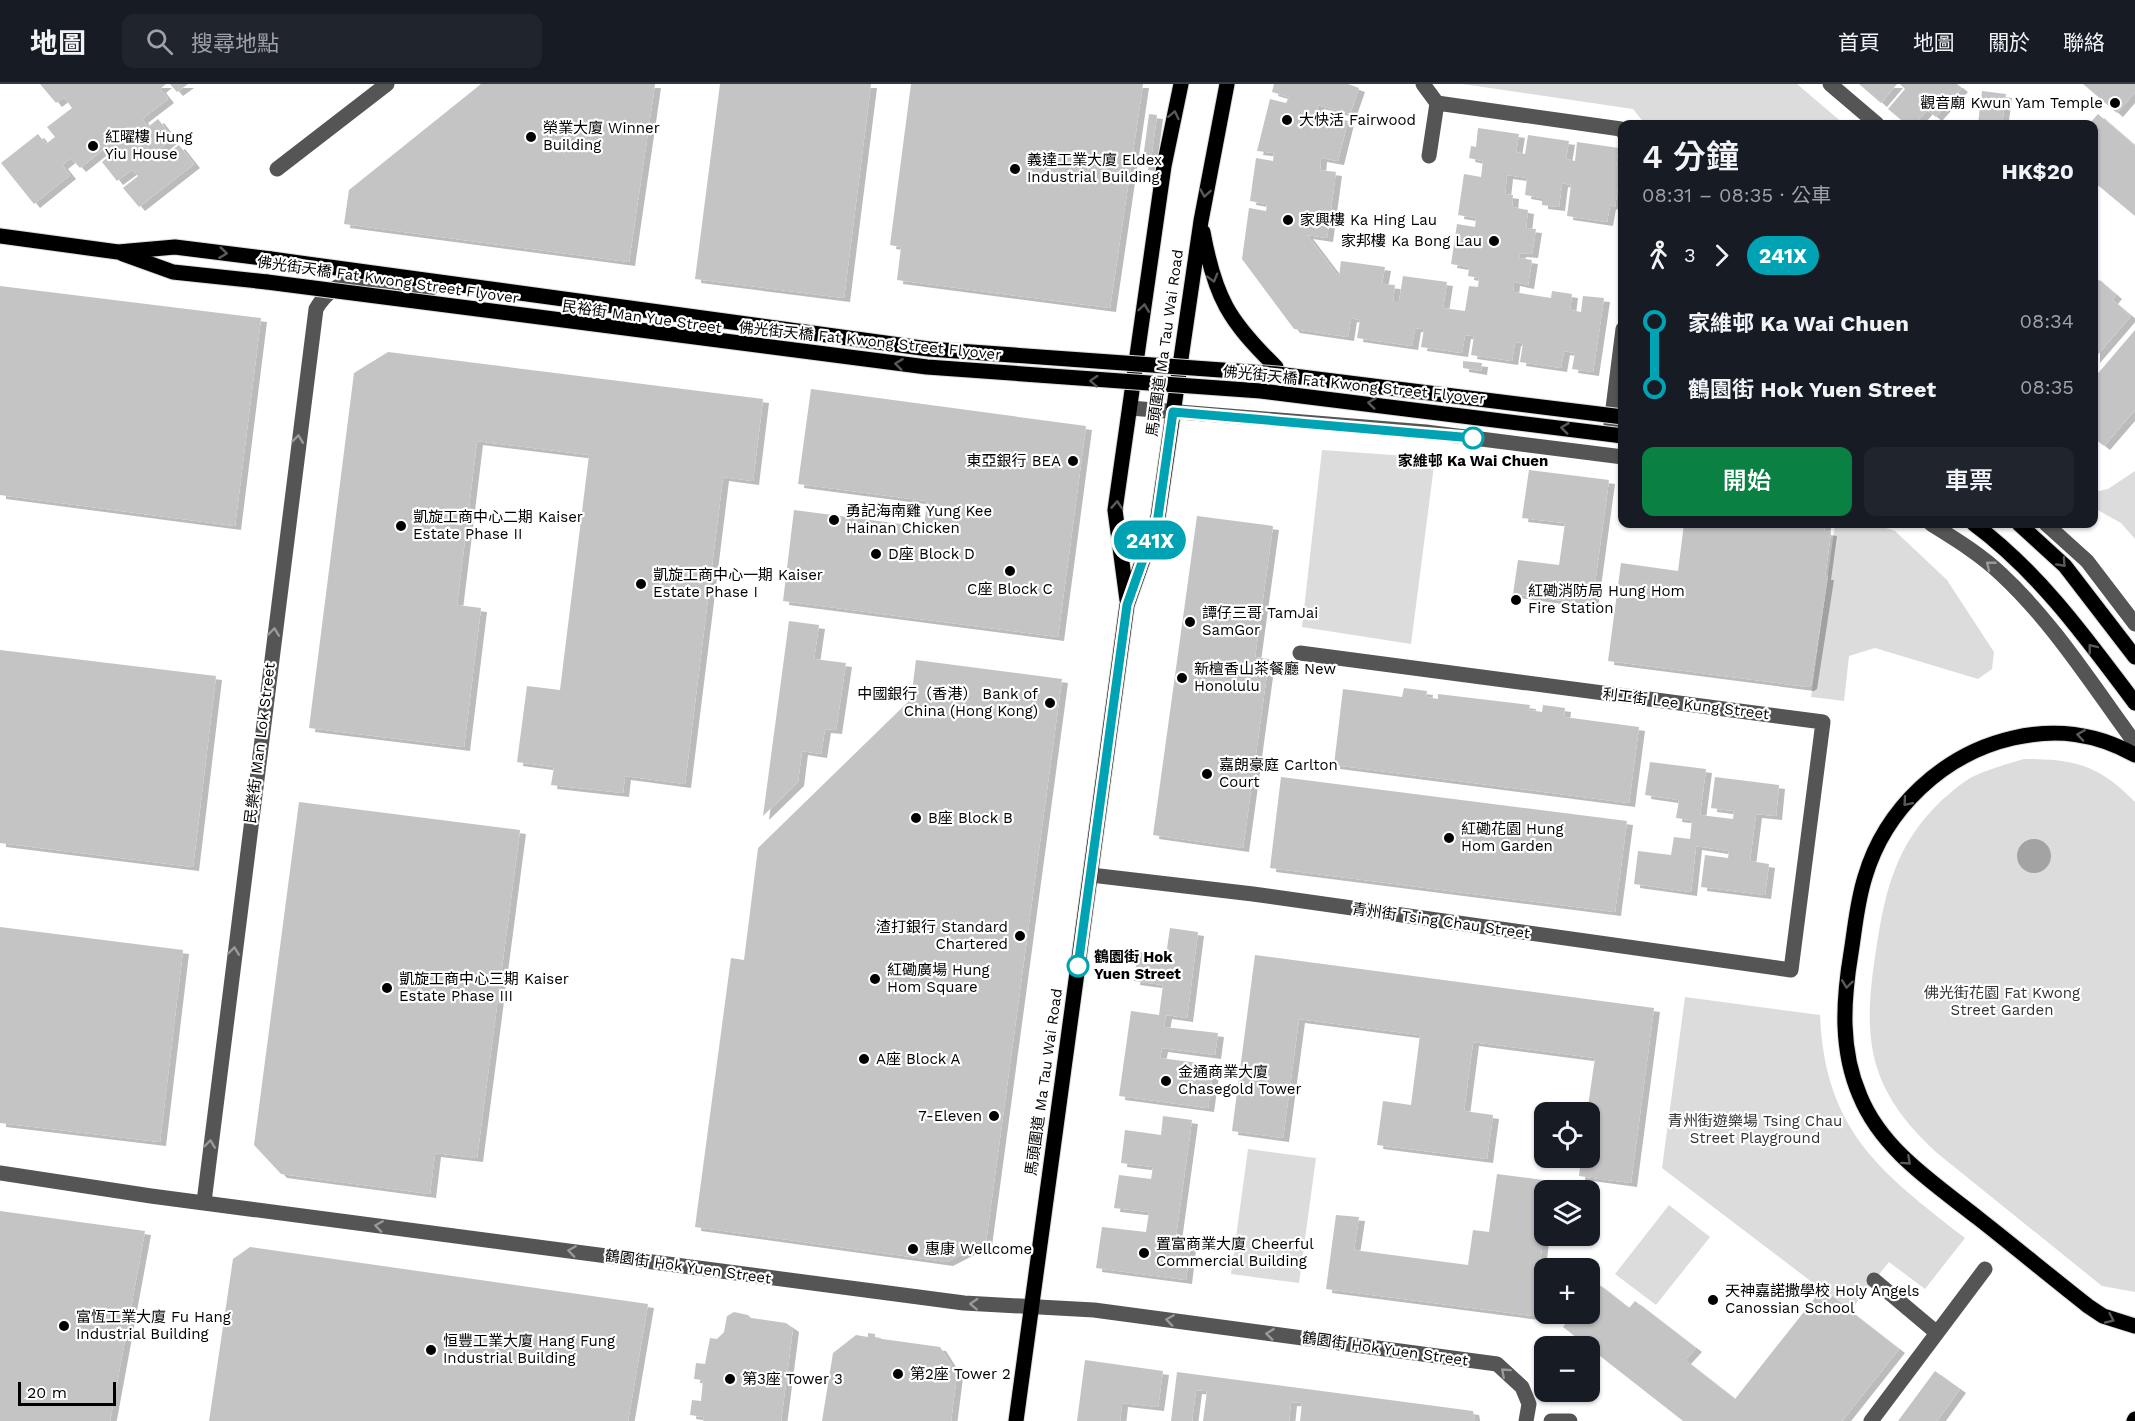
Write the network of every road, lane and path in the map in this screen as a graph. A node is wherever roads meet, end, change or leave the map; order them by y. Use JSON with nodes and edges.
{"nodes":[{"id":1,"x":387,"y":84,"type":"edge"},
{"id":2,"x":1181,"y":84,"type":"edge"},
{"id":3,"x":1227,"y":84,"type":"edge"},
{"id":4,"x":1423,"y":84,"type":"edge"},
{"id":5,"x":1830,"y":84,"type":"edge"},
{"id":6,"x":1437,"y":103,"type":"junction"},
{"id":7,"x":1872,"y":120,"type":"edge"},
{"id":8,"x":1618,"y":129,"type":"edge"},
{"id":9,"x":1429,"y":156,"type":"dead end"},
{"id":10,"x":277,"y":169,"type":"dead end"},
{"id":11,"x":1201,"y":221,"type":"junction"},
{"id":12,"x":0,"y":236,"type":"edge"},
{"id":13,"x":118,"y":252,"type":"junction"},
{"id":14,"x":331,"y":289,"type":"joint"},
{"id":15,"x":1180,"y":363,"type":"junction"},
{"id":16,"x":1136,"y":366,"type":"junction"},
{"id":17,"x":1276,"y":367,"type":"junction"},
{"id":18,"x":1130,"y":408,"type":"junction"},
{"id":19,"x":1173,"y":412,"type":"junction"},
{"id":20,"x":1618,"y":415,"type":"edge"},
{"id":21,"x":1618,"y":435,"type":"edge"},
{"id":22,"x":1618,"y":456,"type":"edge"},
{"id":23,"x":1938,"y":528,"type":"edge"},
{"id":24,"x":1979,"y":528,"type":"edge"},
{"id":25,"x":2023,"y":528,"type":"edge"},
{"id":26,"x":2050,"y":528,"type":"edge"},
{"id":27,"x":1127,"y":605,"type":"junction"},
{"id":28,"x":2135,"y":624,"type":"edge"},
{"id":29,"x":1300,"y":653,"type":"dead end"},
{"id":30,"x":2135,"y":657,"type":"edge"},
{"id":31,"x":2132,"y":698,"type":"edge"},
{"id":32,"x":2135,"y":743,"type":"edge"},
{"id":33,"x":2135,"y":755,"type":"edge"},
{"id":34,"x":1091,"y":875,"type":"junction"},
{"id":35,"x":1791,"y":970,"type":"joint"},
{"id":36,"x":0,"y":1173,"type":"edge"},
{"id":37,"x":204,"y":1202,"type":"junction"},
{"id":38,"x":1985,"y":1269,"type":"dead end"},
{"id":39,"x":1874,"y":1280,"type":"dead end"},
{"id":40,"x":1032,"y":1307,"type":"junction"},
{"id":41,"x":2135,"y":1326,"type":"edge"},
{"id":42,"x":1937,"y":1333,"type":"junction"},
{"id":43,"x":1016,"y":1421,"type":"edge"},
{"id":44,"x":1526,"y":1421,"type":"edge"},
{"id":45,"x":1551,"y":1421,"type":"edge"},
{"id":46,"x":1570,"y":1421,"type":"edge"},
{"id":47,"x":1871,"y":1421,"type":"edge"}],
"edges":[{"from":1,"to":10,"type":"street"},
{"from":16,"to":2,"type":"main road","name":"馬頭圍道 Ma Tau Wai Road","one_way":true},
{"from":3,"to":11,"type":"main road","name":"馬頭圍道 Ma Tau Wai Road","one_way":true},
{"from":4,"to":6,"type":"street"},
{"from":5,"to":7,"type":"street"},
{"from":6,"to":8,"type":"street"},
{"from":6,"to":9,"type":"street"},
{"from":11,"to":15,"type":"main road","name":"馬頭圍道 Ma Tau Wai Road"},
{"from":11,"to":17,"type":"main road","one_way":true},
{"from":12,"to":13,"type":"main road","name":"佛光街天橋 Fat Kwong Street Flyover"},
{"from":13,"to":20,"type":"main road","name":"佛光街天橋 Fat Kwong Street Flyover","one_way":true,"bridge":true},
{"from":21,"to":13,"type":"main road","name":"佛光街天橋 Fat Kwong Street Flyover","one_way":true,"bridge":true},
{"from":14,"to":16,"type":"street","name":"民裕街 Man Yue Street"},
{"from":37,"to":14,"type":"street","name":"民樂街 Man Lok Street","one_way":true},
{"from":15,"to":16,"type":"street"},
{"from":15,"to":17,"type":"street"},
{"from":15,"to":19,"type":"main road","name":"馬頭圍道 Ma Tau Wai Road"},
{"from":16,"to":18,"type":"main road","name":"馬頭圍道 Ma Tau Wai Road"},
{"from":17,"to":20,"type":"street"},
{"from":18,"to":19,"type":"street"},
{"from":27,"to":18,"type":"main road","name":"馬頭圍道 Ma Tau Wai Road","one_way":true},
{"from":19,"to":22,"type":"street"},
{"from":19,"to":27,"type":"main road","name":"馬頭圍道 Ma Tau Wai Road"},
{"from":32,"to":23,"type":"street","one_way":true},
{"from":31,"to":24,"type":"main road","one_way":true},
{"from":25,"to":30,"type":"main road","one_way":true},
{"from":26,"to":28,"type":"street"},
{"from":27,"to":34,"type":"main road","name":"馬頭圍道 Ma Tau Wai Road"},
{"from":29,"to":35,"type":"street","name":"利工街 Lee Kung Street"},
{"from":33,"to":41,"type":"main road","one_way":true},
{"from":34,"to":35,"type":"street","name":"青州街 Tsing Chau Street"},
{"from":34,"to":40,"type":"main road","name":"馬頭圍道 Ma Tau Wai Road"},
{"from":36,"to":37,"type":"street","name":"鶴園街 Hok Yuen Street"},
{"from":40,"to":37,"type":"street","name":"鶴園街 Hok Yuen Street","one_way":true},
{"from":38,"to":42,"type":"street"},
{"from":39,"to":42,"type":"street"},
{"from":40,"to":43,"type":"main road","name":"馬頭圍道 Ma Tau Wai Road"},
{"from":44,"to":40,"type":"street","name":"鶴園街 Hok Yuen Street","one_way":true},
{"from":42,"to":47,"type":"street"},
{"from":45,"to":46,"type":"street"}]}
